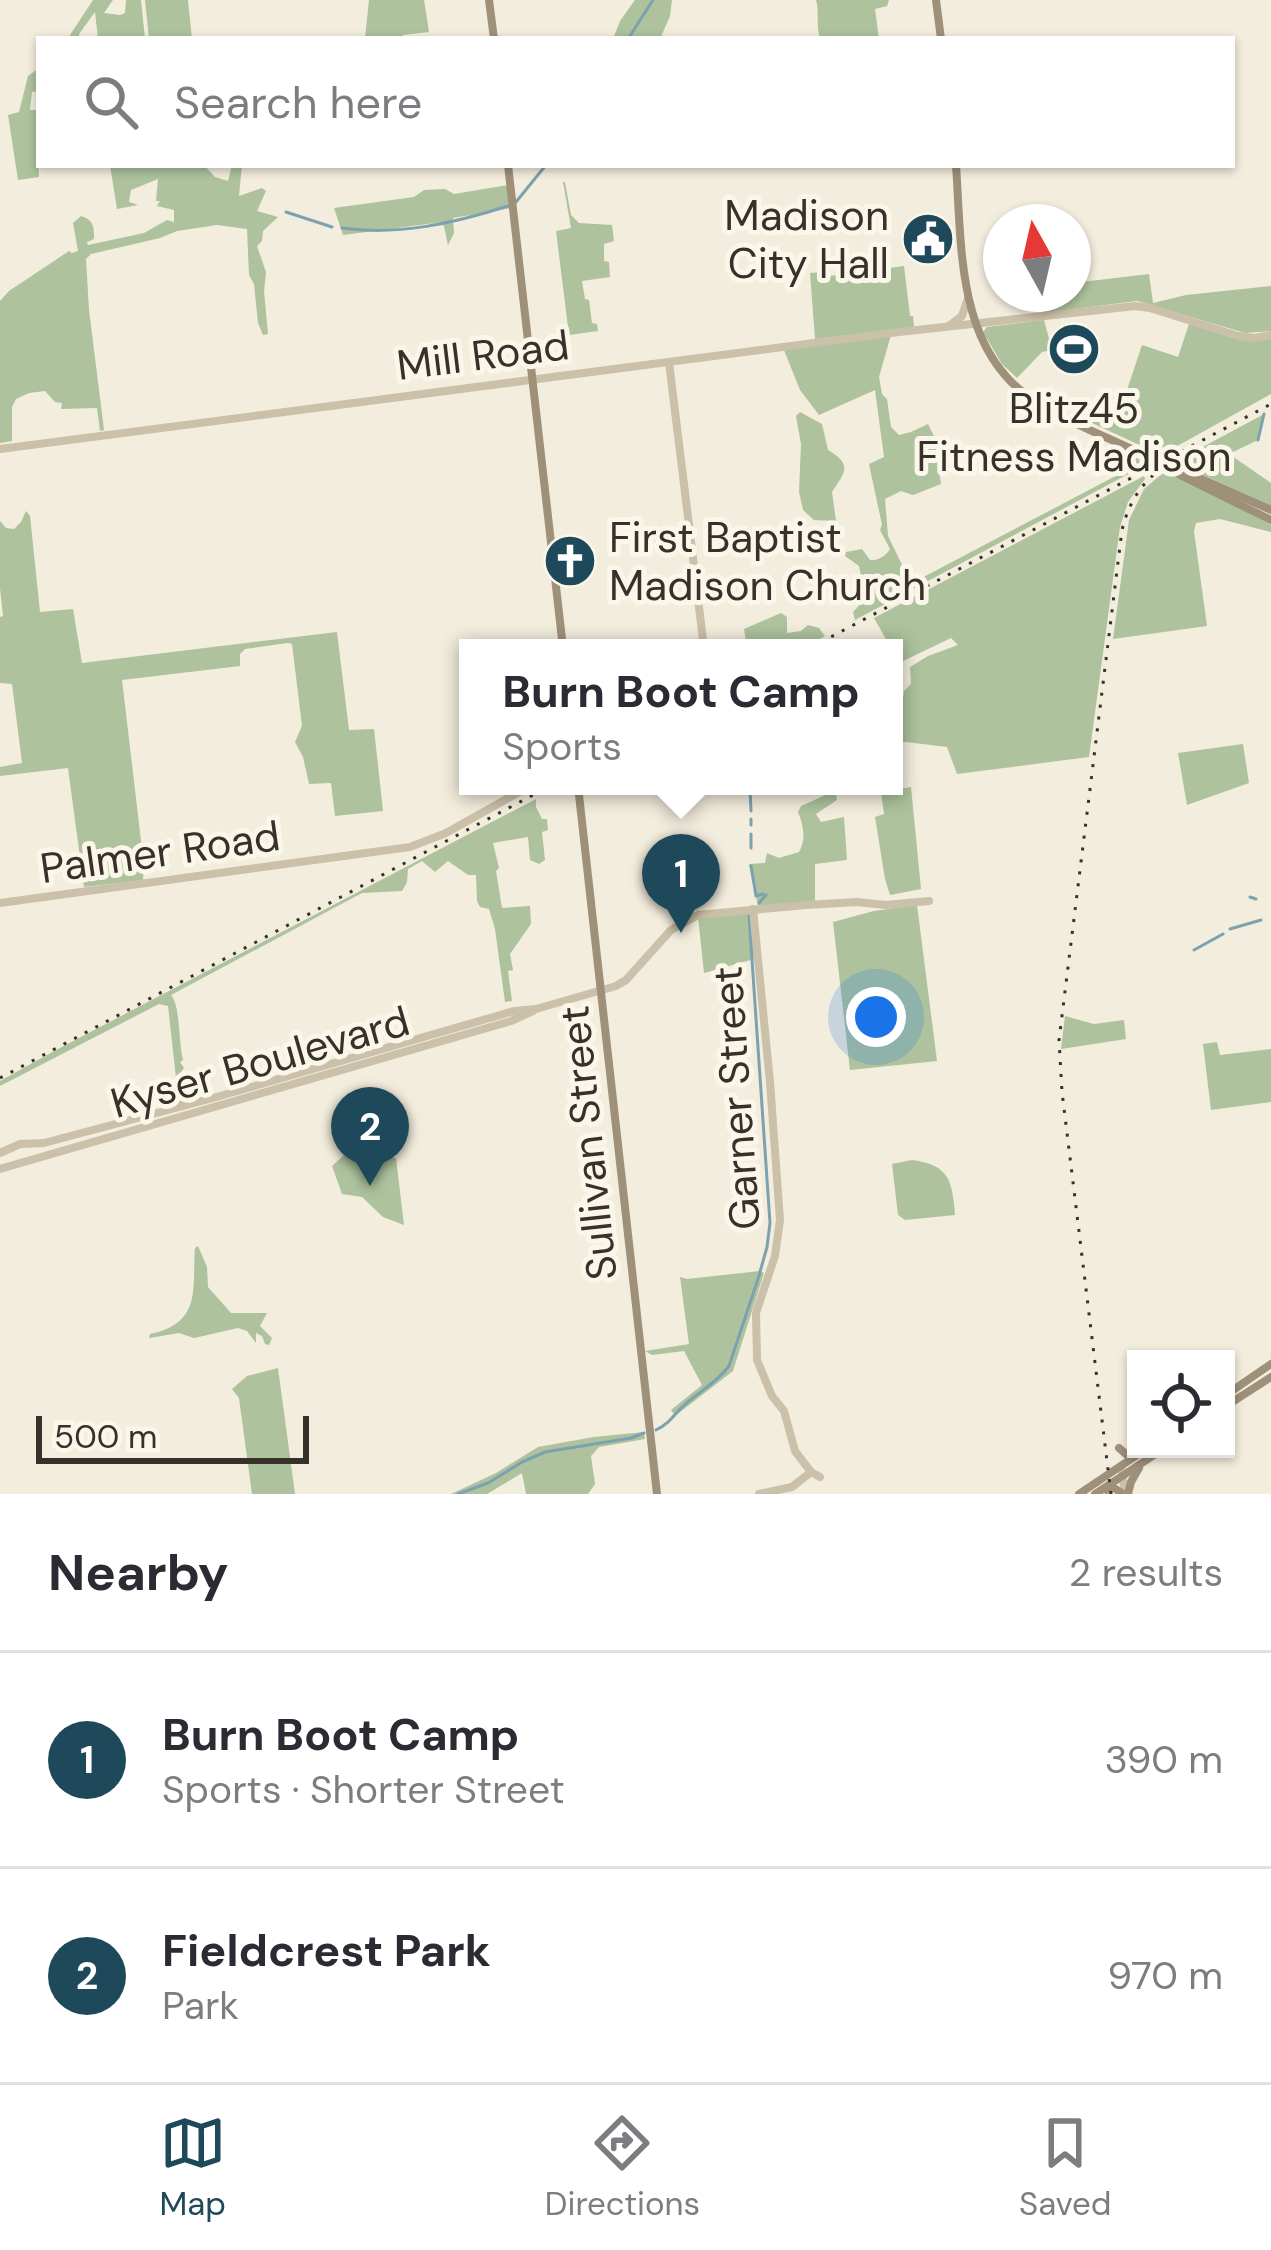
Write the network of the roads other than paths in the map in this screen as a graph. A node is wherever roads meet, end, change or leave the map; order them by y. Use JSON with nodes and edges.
{"nodes":[{"id":1,"x":489,"y":0,"type":"edge"},
{"id":2,"x":936,"y":0,"type":"edge"},
{"id":3,"x":494,"y":36,"type":"edge"},
{"id":4,"x":941,"y":36,"type":"edge"},
{"id":5,"x":508,"y":168,"type":"edge"},
{"id":6,"x":956,"y":168,"type":"edge"},
{"id":7,"x":968,"y":298,"type":"junction"},
{"id":8,"x":975,"y":325,"type":"junction"},
{"id":9,"x":945,"y":328,"type":"junction"},
{"id":10,"x":1271,"y":335,"type":"edge"},
{"id":11,"x":669,"y":362,"type":"junction"},
{"id":12,"x":533,"y":379,"type":"junction"},
{"id":13,"x":0,"y":448,"type":"edge"},
{"id":14,"x":1173,"y":468,"type":"junction"},
{"id":15,"x":1271,"y":510,"type":"edge"},
{"id":16,"x":1271,"y":520,"type":"edge"},
{"id":17,"x":562,"y":639,"type":"edge"},
{"id":18,"x":703,"y":639,"type":"edge"},
{"id":19,"x":513,"y":795,"type":"edge"},
{"id":20,"x":580,"y":795,"type":"edge"},
{"id":21,"x":929,"y":901,"type":"dead end"},
{"id":22,"x":0,"y":903,"type":"edge"},
{"id":23,"x":753,"y":909,"type":"junction"},
{"id":24,"x":601,"y":992,"type":"junction"},
{"id":25,"x":536,"y":1009,"type":"junction"},
{"id":26,"x":0,"y":1153,"type":"edge"},
{"id":27,"x":0,"y":1169,"type":"edge"},
{"id":28,"x":1271,"y":1365,"type":"edge"},
{"id":29,"x":1264,"y":1377,"type":"edge"},
{"id":30,"x":1235,"y":1391,"type":"edge"},
{"id":31,"x":1235,"y":1400,"type":"edge"},
{"id":32,"x":1119,"y":1448,"type":"dead end"},
{"id":33,"x":1127,"y":1454,"type":"edge"},
{"id":34,"x":1135,"y":1458,"type":"edge"},
{"id":35,"x":1149,"y":1458,"type":"edge"},
{"id":36,"x":1144,"y":1461,"type":"junction"},
{"id":37,"x":1122,"y":1471,"type":"junction"},
{"id":38,"x":657,"y":1494,"type":"edge"},
{"id":39,"x":759,"y":1494,"type":"edge"},
{"id":40,"x":1079,"y":1494,"type":"edge"},
{"id":41,"x":1098,"y":1494,"type":"edge"},
{"id":42,"x":1125,"y":1494,"type":"edge"}],
"edges":[{"from":1,"to":3,"type":"main road"},
{"from":2,"to":4,"type":"main road"},
{"from":5,"to":12,"type":"main road"},
{"from":6,"to":7,"type":"main road"},
{"from":7,"to":8,"type":"main road"},
{"from":7,"to":9,"type":"street"},
{"from":8,"to":9,"type":"street","name":"Mill Road"},
{"from":8,"to":10,"type":"street","name":"Mill Road"},
{"from":8,"to":14,"type":"main road","bridge":true},
{"from":9,"to":11,"type":"street","name":"Mill Road"},
{"from":11,"to":12,"type":"street","name":"Mill Road"},
{"from":11,"to":18,"type":"street"},
{"from":12,"to":13,"type":"street","name":"Mill Road"},
{"from":12,"to":17,"type":"main road"},
{"from":14,"to":15,"type":"main road"},
{"from":14,"to":16,"type":"main road"},
{"from":19,"to":22,"type":"street","name":"Palmer Road"},
{"from":20,"to":24,"type":"main road","name":"Sullivan Street"},
{"from":21,"to":23,"type":"street"},
{"from":23,"to":24,"type":"street"},
{"from":23,"to":39,"type":"street","name":"Garner Street"},
{"from":24,"to":25,"type":"street","name":"Kyser Boulevard"},
{"from":24,"to":38,"type":"main road","name":"Sullivan Street"},
{"from":25,"to":26,"type":"street","name":"Kyser Boulevard"},
{"from":25,"to":27,"type":"street","name":"Kyser Boulevard"},
{"from":28,"to":29,"type":"main road"},
{"from":29,"to":30,"type":"main road"},
{"from":29,"to":31,"type":"main road"},
{"from":32,"to":33,"type":"main road"},
{"from":34,"to":37,"type":"main road"},
{"from":35,"to":36,"type":"main road"},
{"from":36,"to":37,"type":"main road"},
{"from":36,"to":42,"type":"main road"},
{"from":37,"to":40,"type":"main road"},
{"from":37,"to":41,"type":"main road"},
{"from":37,"to":42,"type":"street"},
{"from":41,"to":42,"type":"main road"}]}
